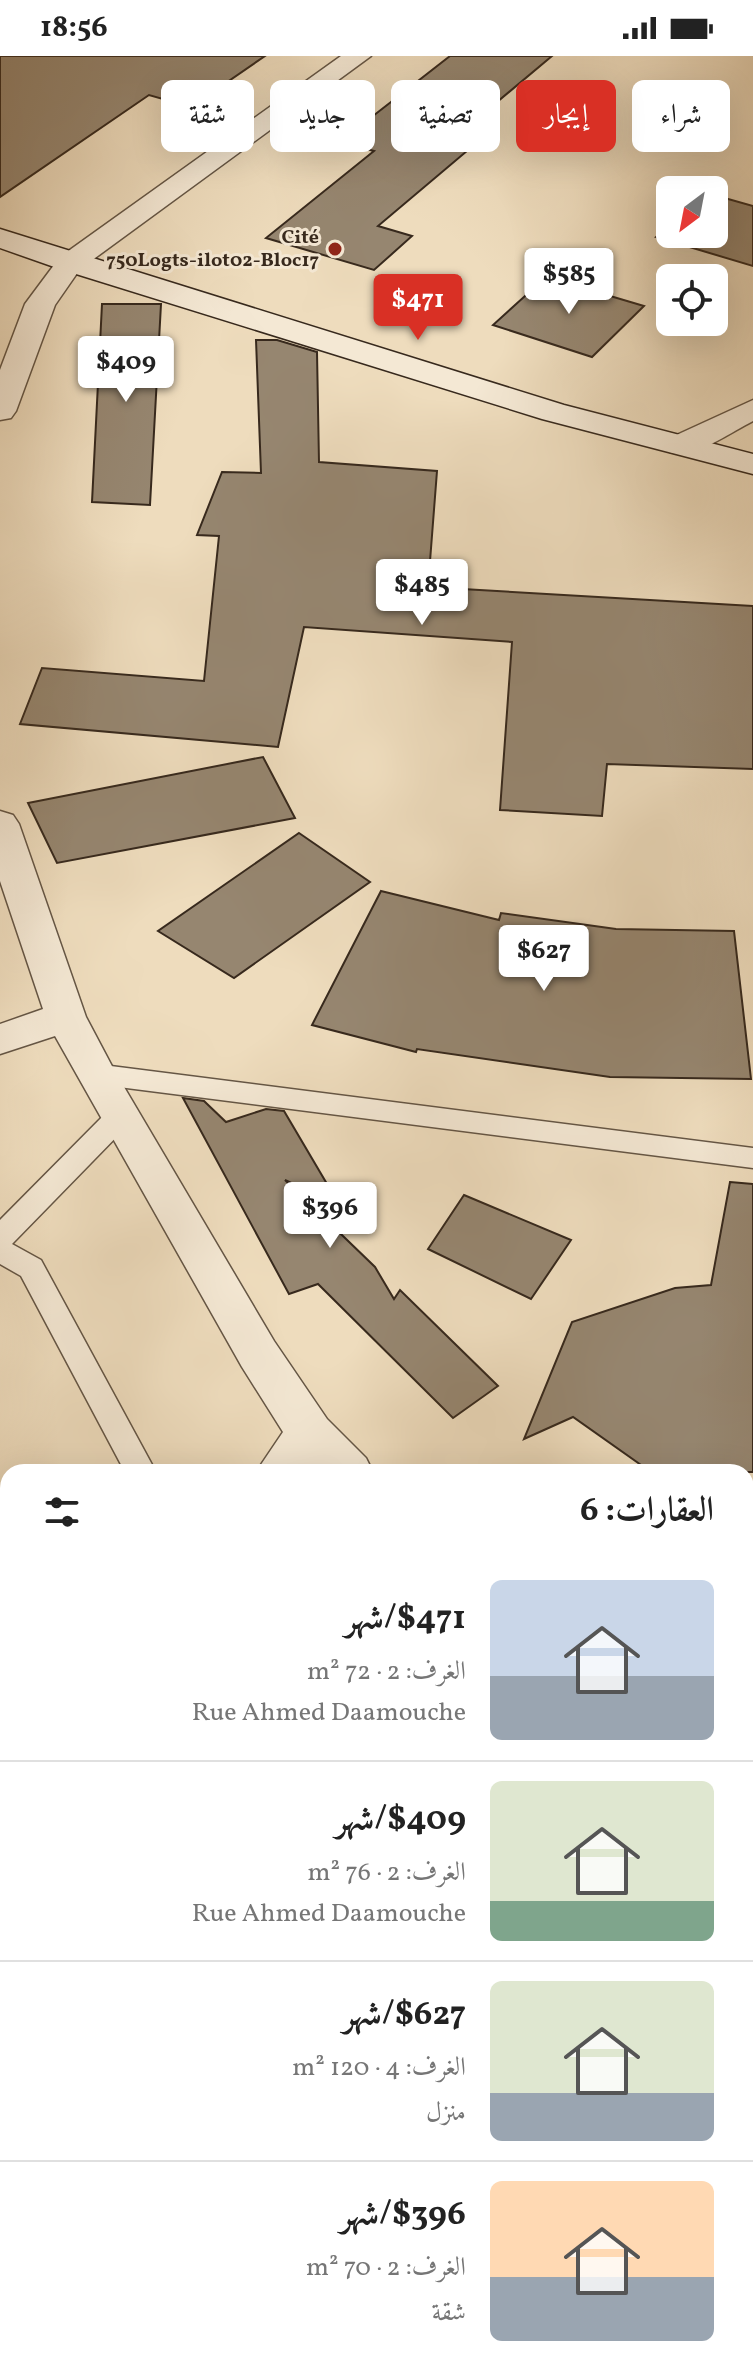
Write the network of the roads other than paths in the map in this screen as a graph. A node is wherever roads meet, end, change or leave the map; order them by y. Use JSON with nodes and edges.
{"nodes":[{"id":1,"x":358,"y":56,"type":"edge"},
{"id":2,"x":0,"y":238,"type":"edge"},
{"id":3,"x":70,"y":263,"type":"junction"},
{"id":4,"x":753,"y":409,"type":"edge"},
{"id":5,"x":0,"y":411,"type":"edge"},
{"id":6,"x":681,"y":445,"type":"junction"},
{"id":7,"x":753,"y":464,"type":"edge"},
{"id":8,"x":0,"y":824,"type":"edge"},
{"id":9,"x":66,"y":1017,"type":"junction"},
{"id":10,"x":0,"y":1039,"type":"edge"},
{"id":11,"x":95,"y":1074,"type":"junction"},
{"id":12,"x":120,"y":1116,"type":"junction"},
{"id":13,"x":753,"y":1158,"type":"edge"},
{"id":14,"x":0,"y":1238,"type":"edge"},
{"id":15,"x":0,"y":1251,"type":"edge"},
{"id":16,"x":310,"y":1433,"type":"junction"},
{"id":17,"x":137,"y":1464,"type":"edge"},
{"id":18,"x":286,"y":1464,"type":"edge"},
{"id":19,"x":341,"y":1464,"type":"edge"}],
"edges":[{"from":1,"to":3,"type":"street"},
{"from":2,"to":3,"type":"street"},
{"from":3,"to":5,"type":"street"},
{"from":3,"to":6,"type":"street"},
{"from":4,"to":6,"type":"street"},
{"from":6,"to":7,"type":"street"},
{"from":8,"to":9,"type":"street"},
{"from":9,"to":10,"type":"street"},
{"from":9,"to":11,"type":"street"},
{"from":11,"to":12,"type":"street"},
{"from":11,"to":13,"type":"lane"},
{"from":12,"to":14,"type":"lane"},
{"from":12,"to":16,"type":"street"},
{"from":15,"to":17,"type":"lane"},
{"from":16,"to":18,"type":"street"},
{"from":16,"to":19,"type":"street"}]}
